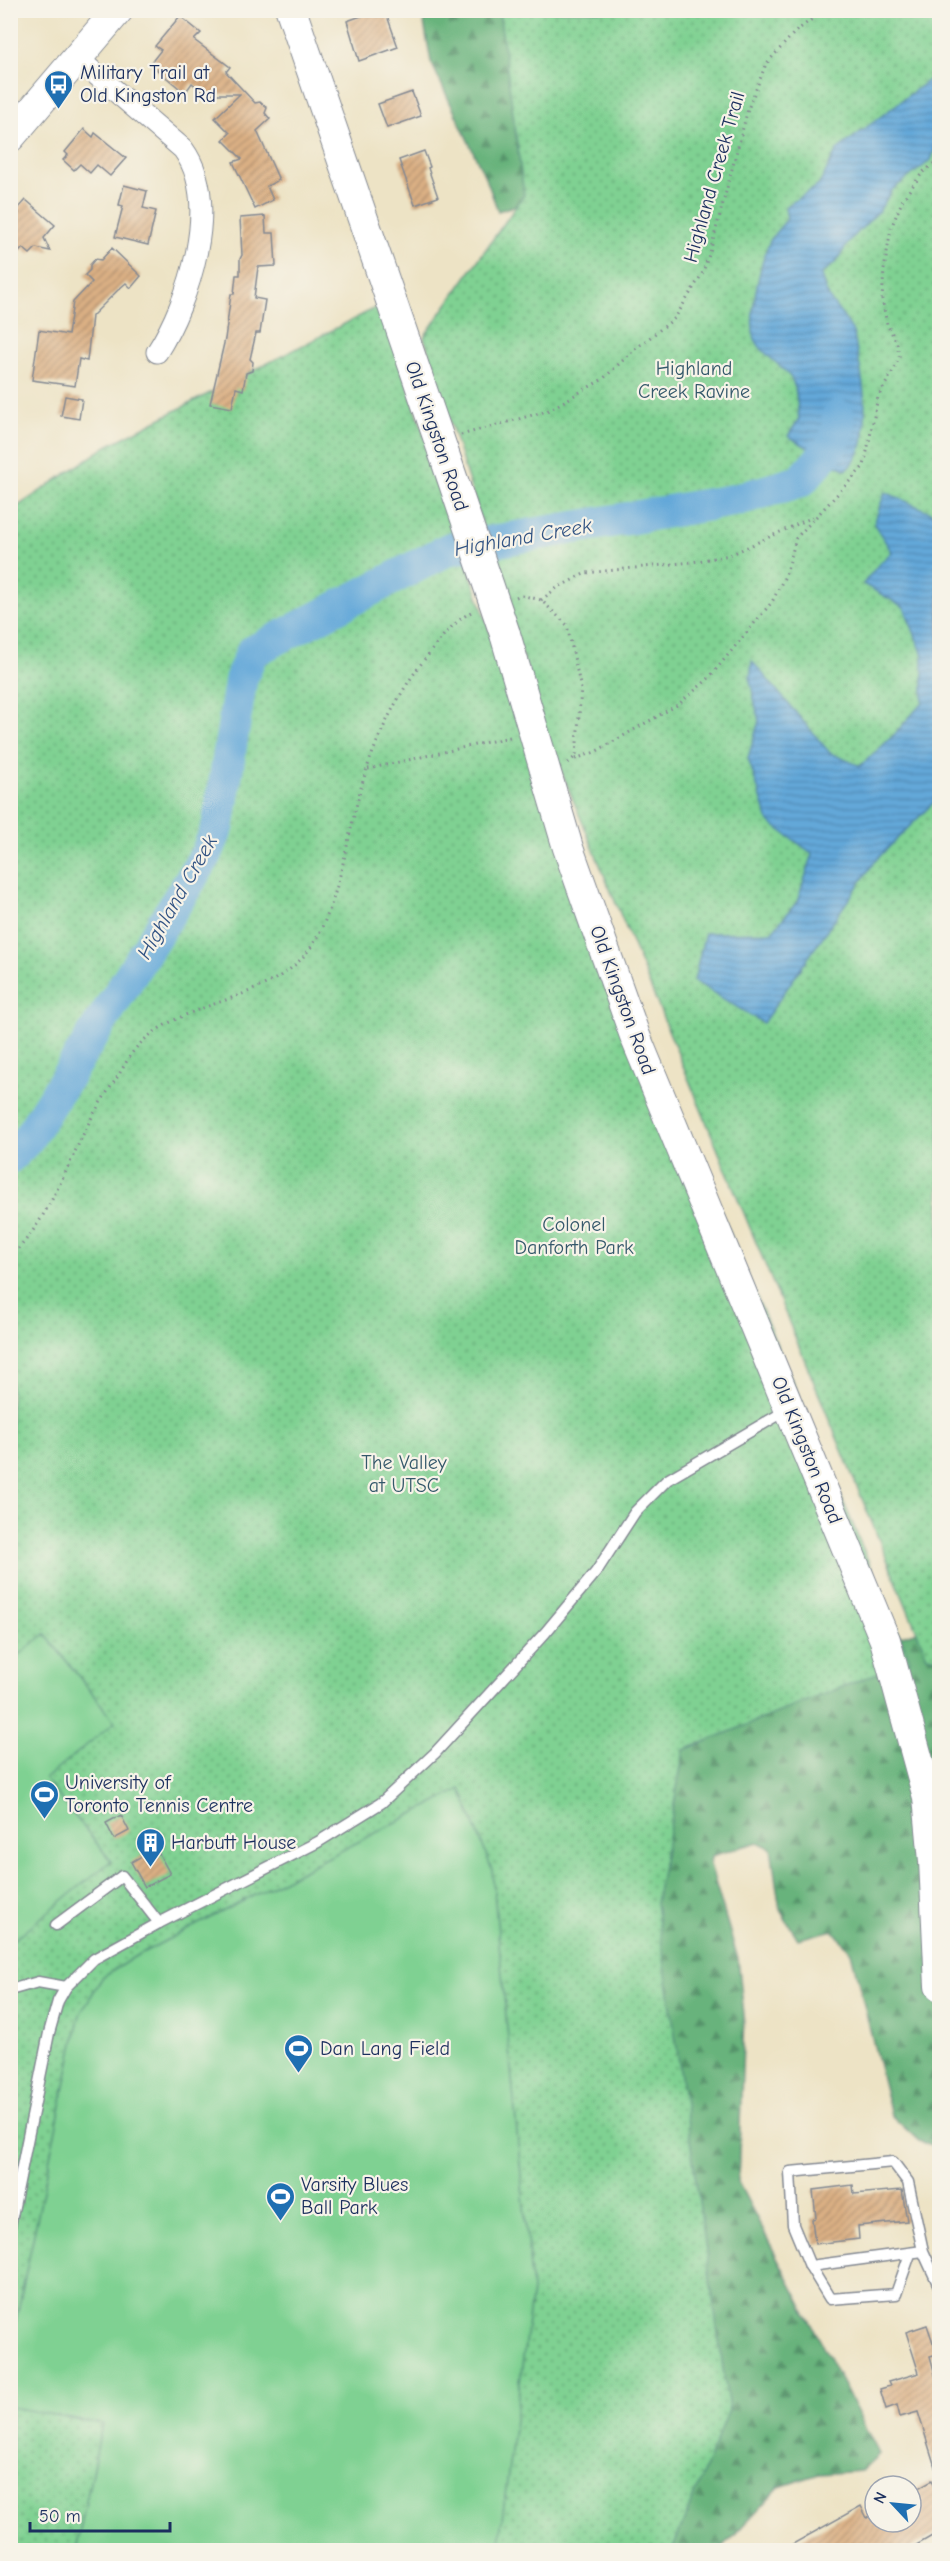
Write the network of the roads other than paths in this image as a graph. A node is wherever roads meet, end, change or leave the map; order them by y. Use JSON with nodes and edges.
{"nodes":[{"id":1,"x":118,"y":10,"type":"edge"},
{"id":2,"x":291,"y":10,"type":"edge"},
{"id":3,"x":77,"y":58,"type":"junction"},
{"id":4,"x":10,"y":137,"type":"edge"},
{"id":5,"x":157,"y":352,"type":"dead end"},
{"id":6,"x":790,"y":1408,"type":"junction"},
{"id":7,"x":159,"y":1923,"type":"junction"},
{"id":8,"x":56,"y":1925,"type":"dead end"},
{"id":9,"x":939,"y":1986,"type":"edge"},
{"id":10,"x":66,"y":1987,"type":"junction"},
{"id":11,"x":10,"y":1990,"type":"edge"},
{"id":12,"x":10,"y":2226,"type":"edge"},
{"id":13,"x":923,"y":2251,"type":"junction"},
{"id":14,"x":910,"y":2254,"type":"junction"},
{"id":15,"x":810,"y":2266,"type":"junction"},
{"id":16,"x":939,"y":2288,"type":"edge"}],
"edges":[{"from":1,"to":3,"type":"street"},
{"from":2,"to":6,"type":"street","name":"Old Kingston Road","bridge":true},
{"from":3,"to":4,"type":"street"},
{"from":3,"to":5,"type":"street"},
{"from":6,"to":7,"type":"lane"},
{"from":6,"to":9,"type":"street","name":"Old Kingston Road"},
{"from":7,"to":8,"type":"lane"},
{"from":7,"to":10,"type":"lane"},
{"from":10,"to":11,"type":"lane"},
{"from":10,"to":12,"type":"lane"},
{"from":13,"to":14,"type":"lane"},
{"from":13,"to":15,"type":"lane"},
{"from":13,"to":16,"type":"lane"},
{"from":14,"to":15,"type":"lane"},
{"from":14,"to":15,"type":"lane"}]}
